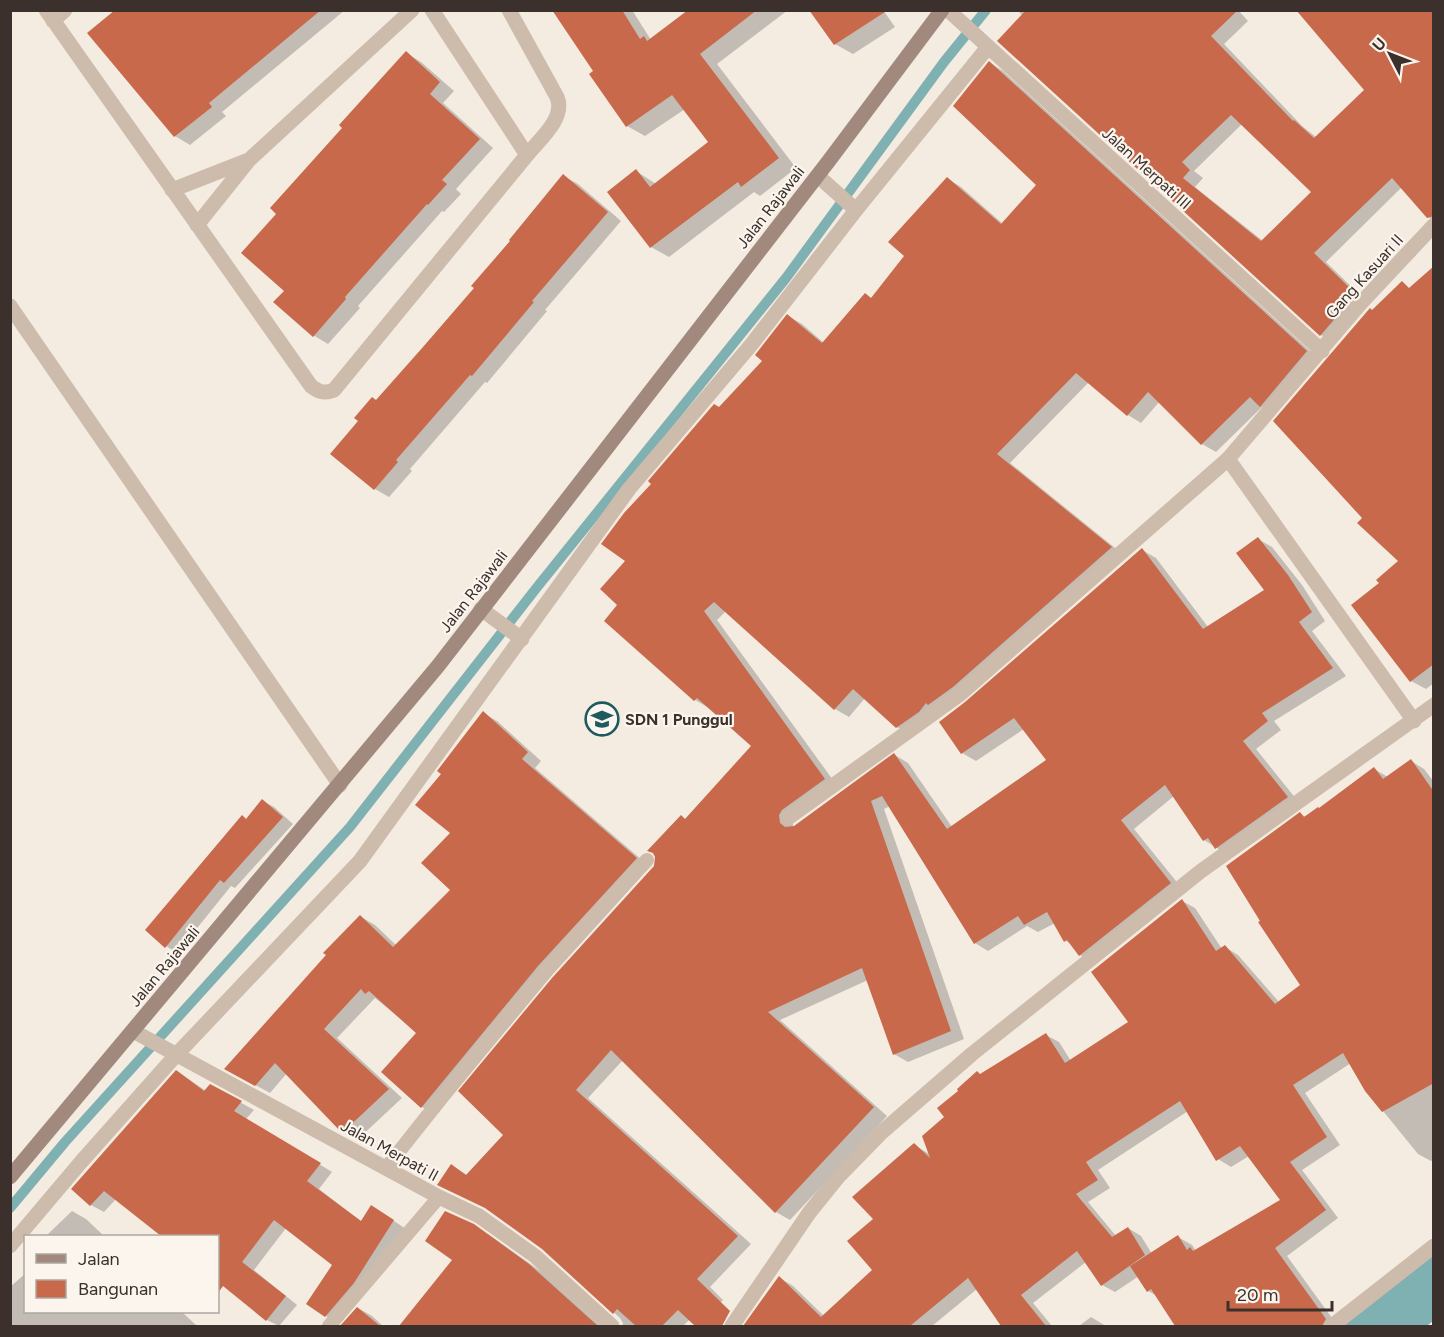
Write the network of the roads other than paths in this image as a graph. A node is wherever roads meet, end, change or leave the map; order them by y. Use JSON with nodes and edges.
{"nodes":[{"id":1,"x":65,"y":10,"type":"edge"},
{"id":2,"x":412,"y":10,"type":"edge"},
{"id":3,"x":432,"y":10,"type":"edge"},
{"id":4,"x":509,"y":10,"type":"edge"},
{"id":5,"x":942,"y":10,"type":"edge"},
{"id":6,"x":948,"y":10,"type":"edge"},
{"id":7,"x":49,"y":16,"type":"edge"},
{"id":8,"x":985,"y":45,"type":"junction"},
{"id":9,"x":527,"y":155,"type":"junction"},
{"id":10,"x":249,"y":160,"type":"junction"},
{"id":11,"x":822,"y":179,"type":"junction"},
{"id":12,"x":172,"y":190,"type":"junction"},
{"id":13,"x":852,"y":207,"type":"junction"},
{"id":14,"x":196,"y":225,"type":"junction"},
{"id":15,"x":1434,"y":225,"type":"edge"},
{"id":16,"x":10,"y":306,"type":"edge"},
{"id":17,"x":1322,"y":351,"type":"junction"},
{"id":18,"x":1228,"y":459,"type":"junction"},
{"id":19,"x":486,"y":614,"type":"junction"},
{"id":20,"x":518,"y":637,"type":"junction"},
{"id":21,"x":1434,"y":705,"type":"edge"},
{"id":22,"x":1414,"y":721,"type":"junction"},
{"id":23,"x":340,"y":785,"type":"junction"},
{"id":24,"x":788,"y":818,"type":"dead end"},
{"id":25,"x":647,"y":860,"type":"dead end"},
{"id":26,"x":139,"y":1035,"type":"junction"},
{"id":27,"x":174,"y":1052,"type":"junction"},
{"id":28,"x":386,"y":1168,"type":"junction"},
{"id":29,"x":10,"y":1177,"type":"edge"},
{"id":30,"x":439,"y":1197,"type":"junction"},
{"id":31,"x":10,"y":1246,"type":"edge"},
{"id":32,"x":1434,"y":1246,"type":"edge"},
{"id":33,"x":329,"y":1326,"type":"edge"},
{"id":34,"x":612,"y":1326,"type":"edge"},
{"id":35,"x":732,"y":1326,"type":"edge"},
{"id":36,"x":1332,"y":1326,"type":"edge"}],
"edges":[{"from":1,"to":7,"type":"street"},
{"from":2,"to":10,"type":"street"},
{"from":3,"to":9,"type":"street"},
{"from":4,"to":9,"type":"street"},
{"from":5,"to":11,"type":"street","name":"Jalan Rajawali"},
{"from":6,"to":8,"type":"street","name":"Jalan Merpati III"},
{"from":7,"to":12,"type":"street"},
{"from":8,"to":13,"type":"street"},
{"from":8,"to":17,"type":"street","name":"Jalan Merpati III"},
{"from":9,"to":14,"type":"street"},
{"from":10,"to":12,"type":"street"},
{"from":10,"to":14,"type":"street"},
{"from":11,"to":13,"type":"street"},
{"from":11,"to":19,"type":"street","name":"Jalan Rajawali"},
{"from":12,"to":14,"type":"street"},
{"from":13,"to":20,"type":"street"},
{"from":15,"to":17,"type":"street","name":"Gang Kasuari II"},
{"from":16,"to":23,"type":"street"},
{"from":17,"to":18,"type":"street","name":"Gang Kasuari II"},
{"from":18,"to":22,"type":"street"},
{"from":18,"to":24,"type":"street","name":"Gang Kasuari II"},
{"from":19,"to":20,"type":"street"},
{"from":19,"to":23,"type":"street","name":"Jalan Rajawali"},
{"from":20,"to":27,"type":"street"},
{"from":21,"to":22,"type":"street"},
{"from":22,"to":35,"type":"street"},
{"from":23,"to":26,"type":"street","name":"Jalan Rajawali"},
{"from":25,"to":28,"type":"lane"},
{"from":26,"to":27,"type":"street","name":"Jalan Merpati II"},
{"from":26,"to":29,"type":"street","name":"Jalan Rajawali"},
{"from":27,"to":28,"type":"street","name":"Jalan Merpati II"},
{"from":27,"to":31,"type":"street"},
{"from":28,"to":30,"type":"street","name":"Jalan Merpati II"},
{"from":30,"to":33,"type":"lane"},
{"from":30,"to":34,"type":"street","name":"Jalan Merpati II"},
{"from":32,"to":36,"type":"street"}]}
